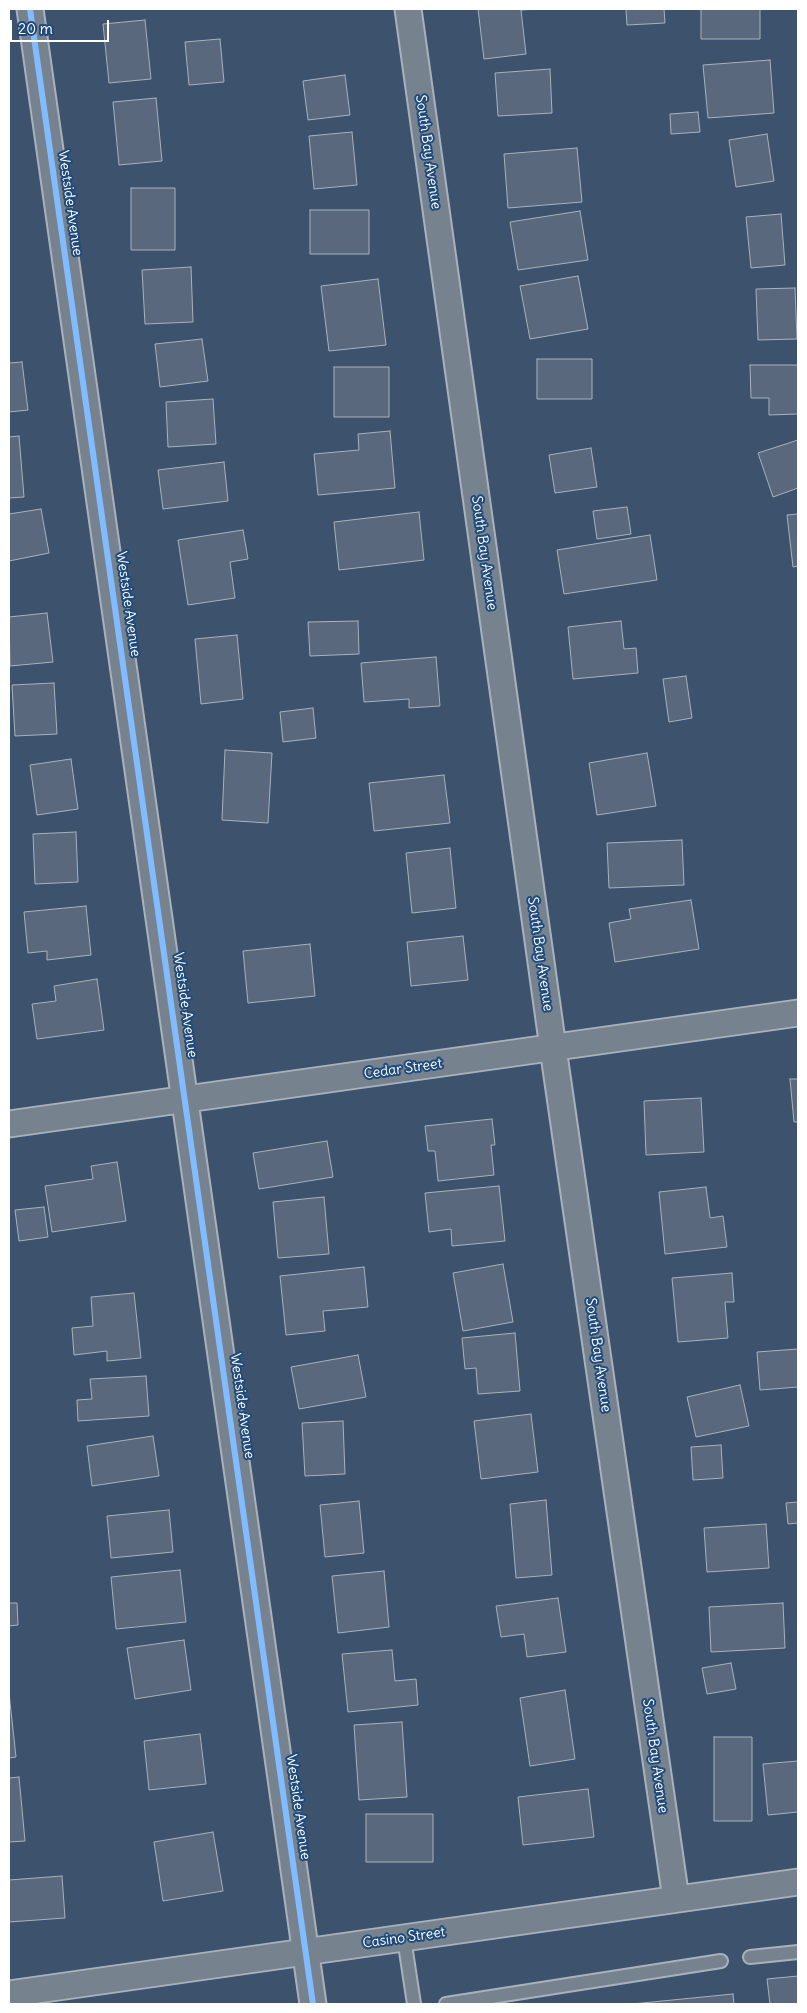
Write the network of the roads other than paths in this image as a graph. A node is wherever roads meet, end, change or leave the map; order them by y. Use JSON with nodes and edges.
{"nodes":[{"id":1,"x":30,"y":9,"type":"edge"},
{"id":2,"x":408,"y":9,"type":"edge"},
{"id":3,"x":798,"y":1013,"type":"edge"},
{"id":4,"x":553,"y":1048,"type":"junction"},
{"id":5,"x":186,"y":1099,"type":"junction"},
{"id":6,"x":9,"y":1124,"type":"edge"},
{"id":7,"x":798,"y":1882,"type":"edge"},
{"id":8,"x":676,"y":1899,"type":"junction"},
{"id":9,"x":404,"y":1938,"type":"junction"},
{"id":10,"x":306,"y":1952,"type":"junction"},
{"id":11,"x":798,"y":1952,"type":"edge"},
{"id":12,"x":750,"y":1958,"type":"dead end"},
{"id":13,"x":720,"y":1961,"type":"dead end"},
{"id":14,"x":9,"y":1994,"type":"edge"},
{"id":15,"x":313,"y":2004,"type":"edge"},
{"id":16,"x":414,"y":2004,"type":"edge"},
{"id":17,"x":446,"y":2004,"type":"edge"}],
"edges":[{"from":1,"to":5,"type":"street","name":"Westside Avenue"},
{"from":2,"to":4,"type":"street","name":"South Bay Avenue"},
{"from":3,"to":4,"type":"street","name":"Cedar Street"},
{"from":4,"to":5,"type":"street","name":"Cedar Street"},
{"from":4,"to":8,"type":"street","name":"South Bay Avenue"},
{"from":5,"to":6,"type":"street","name":"Cedar Street"},
{"from":5,"to":10,"type":"street","name":"Westside Avenue"},
{"from":7,"to":8,"type":"street","name":"Casino Street"},
{"from":8,"to":9,"type":"street","name":"Casino Street"},
{"from":9,"to":10,"type":"street","name":"Casino Street"},
{"from":9,"to":16,"type":"lane"},
{"from":10,"to":14,"type":"street","name":"Casino Street"},
{"from":10,"to":15,"type":"street","name":"Westside Avenue"},
{"from":11,"to":12,"type":"lane"},
{"from":13,"to":17,"type":"lane"}]}
